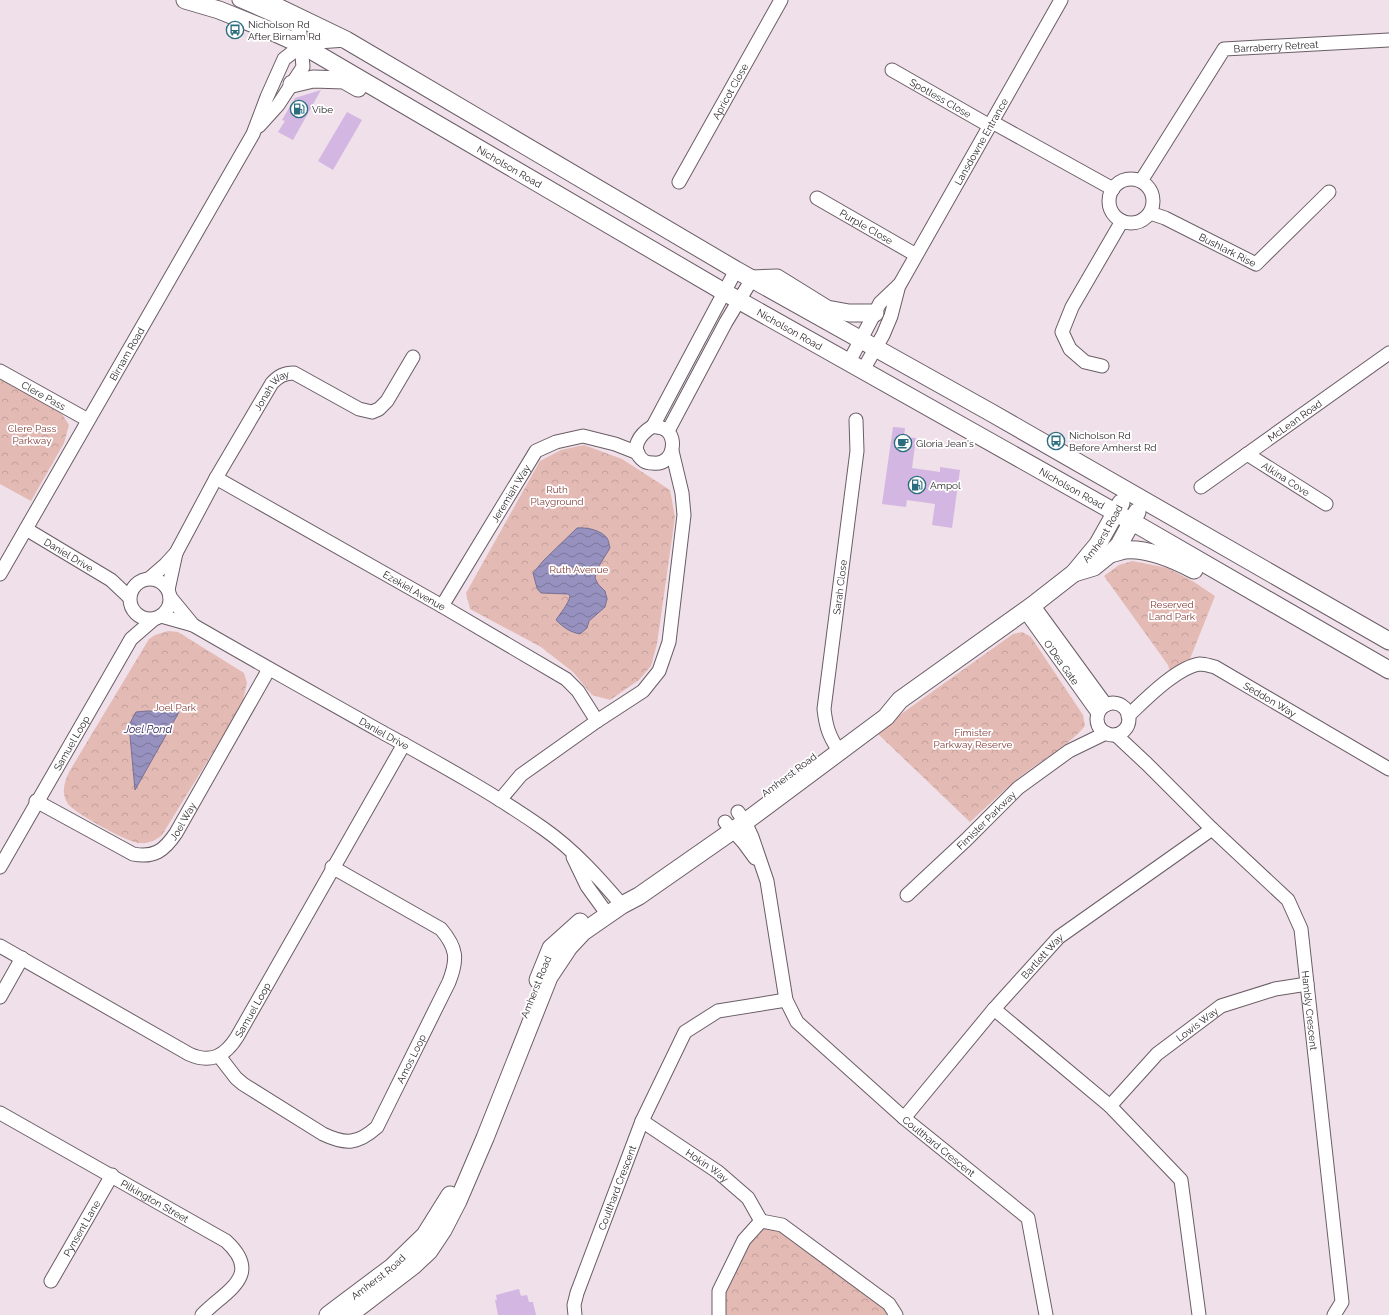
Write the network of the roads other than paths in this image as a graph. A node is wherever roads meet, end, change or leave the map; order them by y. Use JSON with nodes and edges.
{"nodes":[{"id":1,"x":185,"y":0,"type":"edge"},
{"id":2,"x":239,"y":0,"type":"edge"},
{"id":3,"x":263,"y":0,"type":"edge"},
{"id":4,"x":781,"y":0,"type":"edge"},
{"id":5,"x":1061,"y":0,"type":"edge"},
{"id":6,"x":346,"y":40,"type":"junction"},
{"id":7,"x":1389,"y":40,"type":"edge"},
{"id":8,"x":302,"y":45,"type":"junction"},
{"id":9,"x":892,"y":70,"type":"dead end"},
{"id":10,"x":292,"y":84,"type":"junction"},
{"id":11,"x":991,"y":124,"type":"junction"},
{"id":12,"x":253,"y":134,"type":"junction"},
{"id":13,"x":530,"y":179,"type":"junction"},
{"id":14,"x":1141,"y":181,"type":"junction"},
{"id":15,"x":679,"y":182,"type":"dead end"},
{"id":16,"x":1113,"y":189,"type":"junction"},
{"id":17,"x":1329,"y":192,"type":"dead end"},
{"id":18,"x":817,"y":198,"type":"dead end"},
{"id":19,"x":1150,"y":213,"type":"junction"},
{"id":20,"x":1122,"y":222,"type":"junction"},
{"id":21,"x":916,"y":254,"type":"junction"},
{"id":22,"x":736,"y":270,"type":"junction"},
{"id":23,"x":752,"y":279,"type":"junction"},
{"id":24,"x":900,"y":284,"type":"junction"},
{"id":25,"x":724,"y":292,"type":"junction"},
{"id":26,"x":740,"y":300,"type":"junction"},
{"id":27,"x":875,"y":313,"type":"junction"},
{"id":28,"x":868,"y":345,"type":"junction"},
{"id":29,"x":1389,"y":353,"type":"edge"},
{"id":30,"x":413,"y":357,"type":"dead end"},
{"id":31,"x":856,"y":366,"type":"junction"},
{"id":32,"x":1102,"y":366,"type":"dead end"},
{"id":33,"x":0,"y":371,"type":"edge"},
{"id":34,"x":88,"y":420,"type":"junction"},
{"id":35,"x":856,"y":420,"type":"dead end"},
{"id":36,"x":653,"y":426,"type":"junction"},
{"id":37,"x":668,"y":431,"type":"junction"},
{"id":38,"x":639,"y":438,"type":"junction"},
{"id":39,"x":615,"y":444,"type":"junction"},
{"id":40,"x":672,"y":451,"type":"junction"},
{"id":41,"x":638,"y":453,"type":"junction"},
{"id":42,"x":1247,"y":454,"type":"junction"},
{"id":43,"x":659,"y":464,"type":"junction"},
{"id":44,"x":216,"y":478,"type":"junction"},
{"id":45,"x":680,"y":485,"type":"junction"},
{"id":46,"x":1201,"y":487,"type":"dead end"},
{"id":47,"x":1127,"y":491,"type":"junction"},
{"id":48,"x":1143,"y":500,"type":"junction"},
{"id":49,"x":1326,"y":504,"type":"dead end"},
{"id":50,"x":1116,"y":512,"type":"junction"},
{"id":51,"x":1132,"y":522,"type":"junction"},
{"id":52,"x":26,"y":529,"type":"junction"},
{"id":53,"x":176,"y":553,"type":"junction"},
{"id":54,"x":1110,"y":554,"type":"junction"},
{"id":55,"x":1074,"y":573,"type":"junction"},
{"id":56,"x":0,"y":574,"type":"edge"},
{"id":57,"x":150,"y":578,"type":"junction"},
{"id":58,"x":111,"y":580,"type":"junction"},
{"id":59,"x":136,"y":584,"type":"junction"},
{"id":60,"x":169,"y":593,"type":"junction"},
{"id":61,"x":129,"y":597,"type":"junction"},
{"id":62,"x":442,"y":606,"type":"junction"},
{"id":63,"x":1276,"y":606,"type":"junction"},
{"id":64,"x":1029,"y":608,"type":"junction"},
{"id":65,"x":134,"y":611,"type":"junction"},
{"id":66,"x":157,"y":617,"type":"junction"},
{"id":67,"x":193,"y":625,"type":"junction"},
{"id":68,"x":130,"y":639,"type":"junction"},
{"id":69,"x":1389,"y":641,"type":"edge"},
{"id":70,"x":269,"y":669,"type":"junction"},
{"id":71,"x":1389,"y":670,"type":"edge"},
{"id":72,"x":1100,"y":714,"type":"junction"},
{"id":73,"x":597,"y":721,"type":"junction"},
{"id":74,"x":1119,"y":724,"type":"junction"},
{"id":75,"x":404,"y":744,"type":"junction"},
{"id":76,"x":836,"y":746,"type":"junction"},
{"id":77,"x":1069,"y":751,"type":"junction"},
{"id":78,"x":1389,"y":769,"type":"edge"},
{"id":79,"x":500,"y":800,"type":"junction"},
{"id":80,"x":36,"y":802,"type":"junction"},
{"id":81,"x":735,"y":822,"type":"junction"},
{"id":82,"x":1212,"y":829,"type":"junction"},
{"id":83,"x":570,"y":850,"type":"junction"},
{"id":84,"x":0,"y":867,"type":"edge"},
{"id":85,"x":332,"y":868,"type":"junction"},
{"id":86,"x":907,"y":895,"type":"dead end"},
{"id":87,"x":619,"y":902,"type":"junction"},
{"id":88,"x":605,"y":911,"type":"junction"},
{"id":89,"x":0,"y":946,"type":"edge"},
{"id":90,"x":22,"y":958,"type":"junction"},
{"id":91,"x":1307,"y":984,"type":"junction"},
{"id":92,"x":0,"y":997,"type":"edge"},
{"id":93,"x":786,"y":1000,"type":"junction"},
{"id":94,"x":994,"y":1009,"type":"junction"},
{"id":95,"x":219,"y":1056,"type":"junction"},
{"id":96,"x":1110,"y":1106,"type":"junction"},
{"id":97,"x":0,"y":1113,"type":"edge"},
{"id":98,"x":904,"y":1118,"type":"junction"},
{"id":99,"x":642,"y":1120,"type":"junction"},
{"id":100,"x":112,"y":1175,"type":"junction"},
{"id":101,"x":761,"y":1220,"type":"junction"},
{"id":102,"x":51,"y":1281,"type":"dead end"},
{"id":103,"x":202,"y":1315,"type":"edge"},
{"id":104,"x":328,"y":1315,"type":"edge"},
{"id":105,"x":349,"y":1315,"type":"edge"},
{"id":106,"x":575,"y":1315,"type":"edge"},
{"id":107,"x":720,"y":1315,"type":"edge"},
{"id":108,"x":896,"y":1315,"type":"edge"},
{"id":109,"x":1046,"y":1315,"type":"edge"},
{"id":110,"x":1199,"y":1315,"type":"edge"},
{"id":111,"x":1334,"y":1315,"type":"edge"}],
"edges":[{"from":1,"to":8,"type":"main road","name":"Nicholson Road"},
{"from":2,"to":8,"type":"street","name":"Birnam Road"},
{"from":3,"to":6,"type":"main road"},
{"from":4,"to":15,"type":"street","name":"Apricot Close"},
{"from":5,"to":11,"type":"street","name":"Lansdowne Entrance"},
{"from":6,"to":8,"type":"street","name":"Birnam Road"},
{"from":6,"to":22,"type":"main road"},
{"from":7,"to":14,"type":"street","name":"Barraberry Retreat"},
{"from":8,"to":10,"type":"street","name":"Birnam Road"},
{"from":8,"to":12,"type":"street","name":"Birnam Road"},
{"from":8,"to":13,"type":"main road","name":"Nicholson Road"},
{"from":9,"to":11,"type":"street","name":"Spotless Close"},
{"from":10,"to":12,"type":"street","name":"Birnam Road"},
{"from":10,"to":13,"type":"main road"},
{"from":11,"to":16,"type":"street"},
{"from":11,"to":21,"type":"street","name":"Lansdowne Entrance"},
{"from":12,"to":34,"type":"street","name":"Birnam Road"},
{"from":13,"to":25,"type":"main road","name":"Nicholson Road"},
{"from":14,"to":16,"type":"street"},
{"from":14,"to":19,"type":"street"},
{"from":16,"to":20,"type":"street"},
{"from":17,"to":19,"type":"street","name":"Bushlark Rise"},
{"from":18,"to":21,"type":"street","name":"Purple Close"},
{"from":19,"to":20,"type":"street"},
{"from":20,"to":32,"type":"street"},
{"from":21,"to":24,"type":"street","name":"Lansdowne Entrance"},
{"from":22,"to":23,"type":"main road"},
{"from":22,"to":25,"type":"street"},
{"from":23,"to":26,"type":"street"},
{"from":23,"to":27,"type":"main road"},
{"from":23,"to":28,"type":"main road"},
{"from":24,"to":27,"type":"street","name":"Lansdowne Entrance"},
{"from":24,"to":28,"type":"street","name":"Lansdowne Entrance"},
{"from":25,"to":26,"type":"main road","name":"Nicholson Road"},
{"from":25,"to":36,"type":"street"},
{"from":26,"to":31,"type":"main road","name":"Nicholson Road"},
{"from":26,"to":37,"type":"street"},
{"from":27,"to":28,"type":"street","name":"Lansdowne Entrance"},
{"from":28,"to":31,"type":"street","name":"Lansdowne Entrance"},
{"from":28,"to":47,"type":"main road"},
{"from":29,"to":42,"type":"street","name":"McLean Road"},
{"from":30,"to":44,"type":"street","name":"Jonah Way"},
{"from":31,"to":50,"type":"main road","name":"Nicholson Road"},
{"from":33,"to":34,"type":"street","name":"Clere Pass"},
{"from":34,"to":52,"type":"street","name":"Birnam Road"},
{"from":35,"to":76,"type":"street","name":"Sarah Close"},
{"from":36,"to":37,"type":"street"},
{"from":36,"to":38,"type":"street"},
{"from":37,"to":40,"type":"street"},
{"from":38,"to":39,"type":"street","name":"Jeremiah Way"},
{"from":38,"to":41,"type":"street"},
{"from":39,"to":41,"type":"street","name":"Jeremiah Way"},
{"from":39,"to":62,"type":"street","name":"Jeremiah Way"},
{"from":40,"to":43,"type":"street"},
{"from":40,"to":45,"type":"street"},
{"from":41,"to":43,"type":"street"},
{"from":42,"to":46,"type":"street","name":"McLean Road"},
{"from":42,"to":49,"type":"street","name":"Alkina Cove"},
{"from":43,"to":45,"type":"street"},
{"from":44,"to":53,"type":"street","name":"Jonah Way"},
{"from":44,"to":62,"type":"street","name":"Ezekiel Avenue"},
{"from":45,"to":73,"type":"street"},
{"from":47,"to":48,"type":"main road"},
{"from":47,"to":50,"type":"main road","name":"Amherst Road"},
{"from":48,"to":51,"type":"main road","name":"Amherst Road"},
{"from":48,"to":69,"type":"main road"},
{"from":50,"to":51,"type":"main road","name":"Nicholson Road"},
{"from":50,"to":55,"type":"main road","name":"Amherst Road"},
{"from":51,"to":54,"type":"main road","name":"Amherst Road"},
{"from":51,"to":63,"type":"main road","name":"Nicholson Road"},
{"from":52,"to":56,"type":"street","name":"Birnam Road"},
{"from":52,"to":58,"type":"street","name":"Daniel Drive"},
{"from":53,"to":57,"type":"street","name":"Jonah Way"},
{"from":53,"to":60,"type":"street","name":"Jonah Way"},
{"from":54,"to":55,"type":"main road","name":"Amherst Road"},
{"from":54,"to":63,"type":"main road"},
{"from":55,"to":64,"type":"main road","name":"Amherst Road"},
{"from":57,"to":59,"type":"street"},
{"from":57,"to":60,"type":"street","name":"Daniel Drive"},
{"from":58,"to":59,"type":"street","name":"Daniel Drive"},
{"from":58,"to":61,"type":"street","name":"Daniel Drive"},
{"from":59,"to":61,"type":"street"},
{"from":60,"to":66,"type":"street"},
{"from":60,"to":67,"type":"street","name":"Daniel Drive"},
{"from":61,"to":65,"type":"street","name":"Daniel Drive"},
{"from":62,"to":73,"type":"street","name":"Ezekiel Avenue"},
{"from":63,"to":71,"type":"main road","name":"Nicholson Road"},
{"from":64,"to":72,"type":"street","name":"O'Dea Gate"},
{"from":64,"to":76,"type":"main road","name":"Amherst Road"},
{"from":65,"to":66,"type":"street","name":"Daniel Drive"},
{"from":65,"to":68,"type":"street","name":"Samuel Loop"},
{"from":66,"to":67,"type":"street","name":"Daniel Drive"},
{"from":66,"to":68,"type":"street","name":"Samuel Loop"},
{"from":67,"to":70,"type":"street","name":"Daniel Drive"},
{"from":68,"to":80,"type":"street","name":"Samuel Loop"},
{"from":70,"to":75,"type":"street","name":"Daniel Drive"},
{"from":70,"to":80,"type":"street","name":"Joel Way"},
{"from":72,"to":74,"type":"street","name":"Hambly Crescent"},
{"from":72,"to":74,"type":"street"},
{"from":72,"to":77,"type":"street","name":"Fimister Parkway"},
{"from":73,"to":79,"type":"street"},
{"from":74,"to":77,"type":"street","name":"Fimister Parkway"},
{"from":74,"to":78,"type":"street","name":"Seddon Way"},
{"from":74,"to":82,"type":"street","name":"Hambly Crescent"},
{"from":75,"to":79,"type":"street","name":"Daniel Drive"},
{"from":75,"to":85,"type":"street","name":"Samuel Loop"},
{"from":76,"to":81,"type":"main road","name":"Amherst Road"},
{"from":77,"to":86,"type":"street","name":"Fimister Parkway"},
{"from":79,"to":83,"type":"street","name":"Daniel Drive"},
{"from":80,"to":84,"type":"street","name":"Samuel Loop"},
{"from":81,"to":87,"type":"main road","name":"Amherst Road"},
{"from":81,"to":93,"type":"street","name":"Coulthard Crescent"},
{"from":82,"to":91,"type":"street","name":"Hambly Crescent"},
{"from":82,"to":94,"type":"street","name":"Bartlett Way"},
{"from":83,"to":87,"type":"street","name":"Daniel Drive"},
{"from":83,"to":88,"type":"street","name":"Daniel Drive"},
{"from":85,"to":95,"type":"street","name":"Samuel Loop"},
{"from":85,"to":95,"type":"street","name":"Amos Loop"},
{"from":87,"to":88,"type":"main road","name":"Amherst Road"},
{"from":88,"to":104,"type":"main road","name":"Amherst Road"},
{"from":88,"to":105,"type":"main road","name":"Amherst Road"},
{"from":89,"to":90,"type":"street"},
{"from":90,"to":92,"type":"street"},
{"from":90,"to":95,"type":"street"},
{"from":91,"to":96,"type":"street","name":"Lowis Way"},
{"from":91,"to":111,"type":"street","name":"Hambly Crescent"},
{"from":93,"to":98,"type":"street","name":"Coulthard Crescent"},
{"from":93,"to":99,"type":"street","name":"Coulthard Crescent"},
{"from":94,"to":96,"type":"street"},
{"from":94,"to":98,"type":"street","name":"Bartlett Way"},
{"from":96,"to":110,"type":"street"},
{"from":97,"to":100,"type":"street","name":"Pilkington Street"},
{"from":98,"to":109,"type":"street","name":"Coulthard Crescent"},
{"from":99,"to":101,"type":"street","name":"Hokin Way"},
{"from":99,"to":106,"type":"street","name":"Coulthard Crescent"},
{"from":100,"to":102,"type":"street","name":"Pynsent Lane"},
{"from":100,"to":103,"type":"street","name":"Pilkington Street"},
{"from":101,"to":107,"type":"street"},
{"from":101,"to":108,"type":"street"}]}
